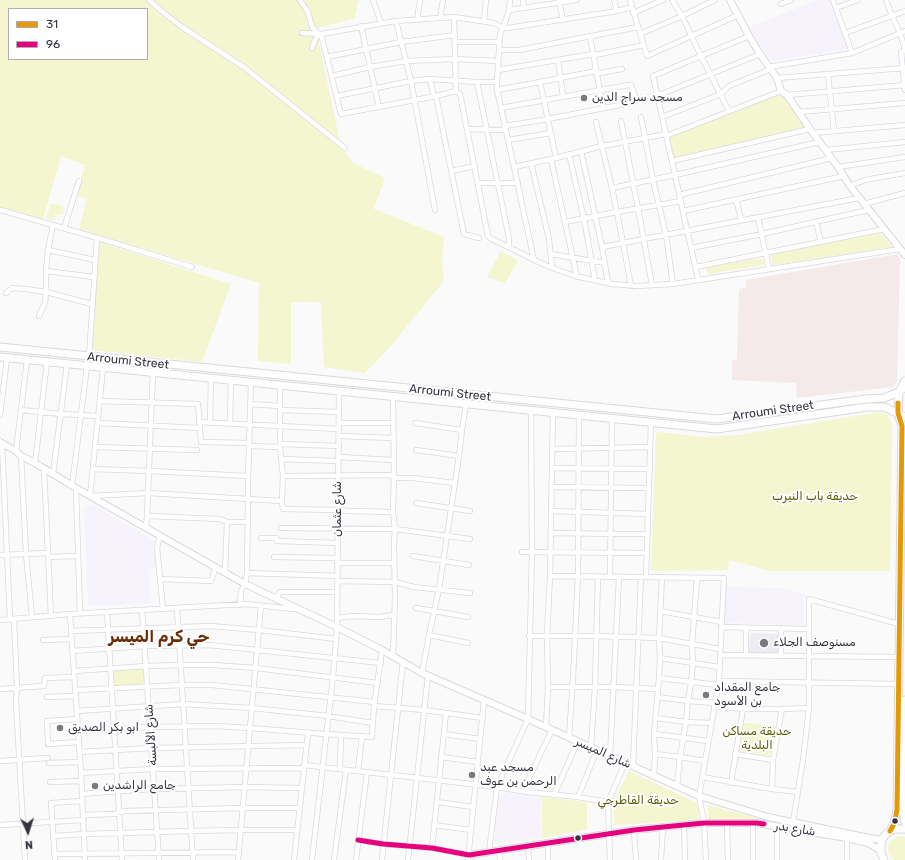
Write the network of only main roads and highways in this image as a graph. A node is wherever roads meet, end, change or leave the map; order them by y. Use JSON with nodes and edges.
{"nodes":[{"id":1,"x":730,"y":0,"type":"edge"},
{"id":2,"x":905,"y":255,"type":"edge"},
{"id":3,"x":0,"y":347,"type":"edge"},
{"id":4,"x":3,"y":358,"type":"edge"},
{"id":5,"x":905,"y":380,"type":"edge"},
{"id":6,"x":905,"y":387,"type":"edge"},
{"id":7,"x":899,"y":392,"type":"junction"},
{"id":8,"x":898,"y":413,"type":"junction"},
{"id":9,"x":905,"y":417,"type":"edge"},
{"id":10,"x":1,"y":443,"type":"edge"},
{"id":11,"x":905,"y":700,"type":"edge"},
{"id":12,"x":905,"y":822,"type":"edge"},
{"id":13,"x":905,"y":829,"type":"edge"},
{"id":14,"x":890,"y":831,"type":"junction"},
{"id":15,"x":882,"y":840,"type":"junction"},
{"id":16,"x":880,"y":850,"type":"junction"},
{"id":17,"x":468,"y":857,"type":"edge"},
{"id":18,"x":884,"y":860,"type":"edge"}],
"edges":[{"from":1,"to":2,"type":"main road"},
{"from":3,"to":7,"type":"main road","name":"Arroumi Street"},
{"from":4,"to":8,"type":"main road","name":"Arroumi Street"},
{"from":5,"to":7,"type":"main road"},
{"from":6,"to":7,"type":"main road"},
{"from":7,"to":8,"type":"main road"},
{"from":8,"to":9,"type":"main road","name":"Arroumi Street"},
{"from":8,"to":14,"type":"main road"},
{"from":10,"to":15,"type":"main road","name":"شارع الميسر"},
{"from":11,"to":12,"type":"main road"},
{"from":13,"to":14,"type":"main road"},
{"from":14,"to":15,"type":"main road"},
{"from":15,"to":16,"type":"main road"},
{"from":16,"to":17,"type":"main road","name":"شارع بدر"},
{"from":16,"to":18,"type":"main road"}]}
